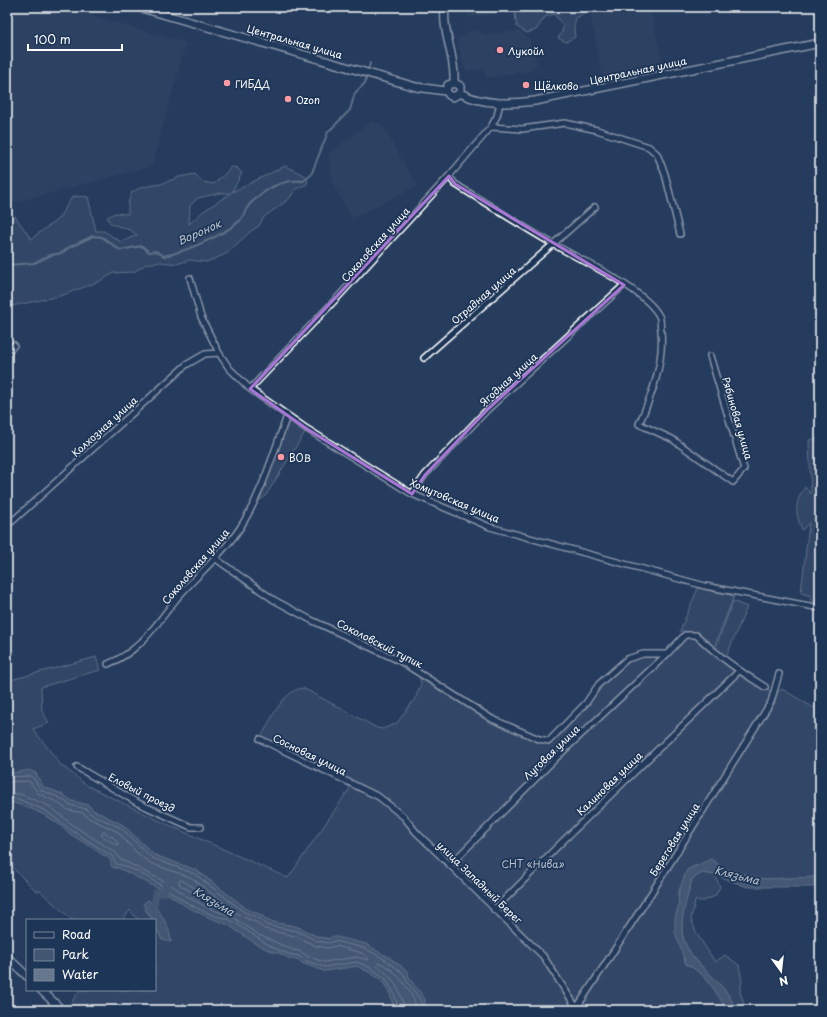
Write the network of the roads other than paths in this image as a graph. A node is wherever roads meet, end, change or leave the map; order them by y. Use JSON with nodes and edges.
{"nodes":[{"id":1,"x":138,"y":7,"type":"edge"},
{"id":2,"x":445,"y":7,"type":"edge"},
{"id":3,"x":820,"y":43,"type":"edge"},
{"id":4,"x":454,"y":83,"type":"junction"},
{"id":5,"x":446,"y":91,"type":"junction"},
{"id":6,"x":460,"y":93,"type":"junction"},
{"id":7,"x":500,"y":103,"type":"junction"},
{"id":8,"x":491,"y":127,"type":"junction"},
{"id":9,"x":449,"y":176,"type":"junction"},
{"id":10,"x":594,"y":207,"type":"dead end"},
{"id":11,"x":680,"y":234,"type":"dead end"},
{"id":12,"x":554,"y":245,"type":"junction"},
{"id":13,"x":190,"y":278,"type":"dead end"},
{"id":14,"x":624,"y":285,"type":"junction"},
{"id":15,"x":14,"y":345,"type":"dead end"},
{"id":16,"x":219,"y":353,"type":"junction"},
{"id":17,"x":7,"y":354,"type":"edge"},
{"id":18,"x":710,"y":356,"type":"dead end"},
{"id":19,"x":424,"y":358,"type":"dead end"},
{"id":20,"x":250,"y":389,"type":"junction"},
{"id":21,"x":287,"y":416,"type":"junction"},
{"id":22,"x":412,"y":494,"type":"junction"},
{"id":23,"x":7,"y":526,"type":"edge"},
{"id":24,"x":216,"y":559,"type":"junction"},
{"id":25,"x":820,"y":608,"type":"edge"},
{"id":26,"x":667,"y":654,"type":"junction"},
{"id":27,"x":108,"y":664,"type":"dead end"},
{"id":28,"x":739,"y":671,"type":"junction"},
{"id":29,"x":779,"y":674,"type":"dead end"},
{"id":30,"x":765,"y":687,"type":"dead end"},
{"id":31,"x":260,"y":739,"type":"dead end"},
{"id":32,"x":77,"y":767,"type":"dead end"},
{"id":33,"x":352,"y":784,"type":"joint"},
{"id":34,"x":201,"y":827,"type":"dead end"},
{"id":35,"x":450,"y":865,"type":"junction"},
{"id":36,"x":494,"y":910,"type":"junction"},
{"id":37,"x":7,"y":957,"type":"edge"},
{"id":38,"x":26,"y":975,"type":"edge"},
{"id":39,"x":42,"y":991,"type":"edge"},
{"id":40,"x":577,"y":1009,"type":"edge"},
{"id":41,"x":62,"y":1010,"type":"edge"}],
"edges":[{"from":1,"to":5,"type":"main road","name":"Центральная улица"},
{"from":2,"to":4,"type":"main road"},
{"from":3,"to":7,"type":"main road","name":"Центральная улица"},
{"from":4,"to":5,"type":"main road"},
{"from":4,"to":6,"type":"main road"},
{"from":5,"to":6,"type":"main road","name":"Центральная улица"},
{"from":6,"to":7,"type":"main road","name":"Центральная улица"},
{"from":7,"to":8,"type":"street","name":"Соколовская улица"},
{"from":8,"to":9,"type":"street","name":"Соколовская улица"},
{"from":8,"to":11,"type":"street"},
{"from":9,"to":12,"type":"street"},
{"from":9,"to":20,"type":"street","name":"Соколовская улица"},
{"from":10,"to":12,"type":"street","name":"Отрадная улица"},
{"from":12,"to":14,"type":"street"},
{"from":12,"to":19,"type":"street","name":"Отрадная улица"},
{"from":13,"to":16,"type":"street","name":"Хомутовская улица"},
{"from":14,"to":18,"type":"street","name":"Рябиновая улица"},
{"from":14,"to":22,"type":"street","name":"Ягодная улица"},
{"from":15,"to":17,"type":"street"},
{"from":16,"to":20,"type":"street","name":"Хомутовская улица"},
{"from":16,"to":23,"type":"street","name":"Колхозная улица"},
{"from":20,"to":21,"type":"street","name":"Хомутовская улица"},
{"from":21,"to":22,"type":"street","name":"Хомутовская улица"},
{"from":21,"to":24,"type":"street","name":"Соколовская улица"},
{"from":22,"to":25,"type":"street","name":"Хомутовская улица"},
{"from":24,"to":26,"type":"street","name":"Соколовский тупик"},
{"from":24,"to":27,"type":"street","name":"Соколовская улица"},
{"from":26,"to":28,"type":"street","name":"Луговая улица"},
{"from":26,"to":35,"type":"street","name":"Луговая улица"},
{"from":28,"to":30,"type":"street"},
{"from":28,"to":36,"type":"street","name":"Калиновая улица"},
{"from":29,"to":40,"type":"street","name":"Береговая улица"},
{"from":31,"to":33,"type":"street","name":"Сосновая улица"},
{"from":32,"to":34,"type":"street","name":"Еловый проезд"},
{"from":33,"to":35,"type":"street","name":"улица Западный Берег"},
{"from":35,"to":36,"type":"street","name":"улица Западный Берег"},
{"from":36,"to":40,"type":"street","name":"улица Западный Берег"},
{"from":37,"to":38,"type":"main road"},
{"from":39,"to":41,"type":"main road"}]}
